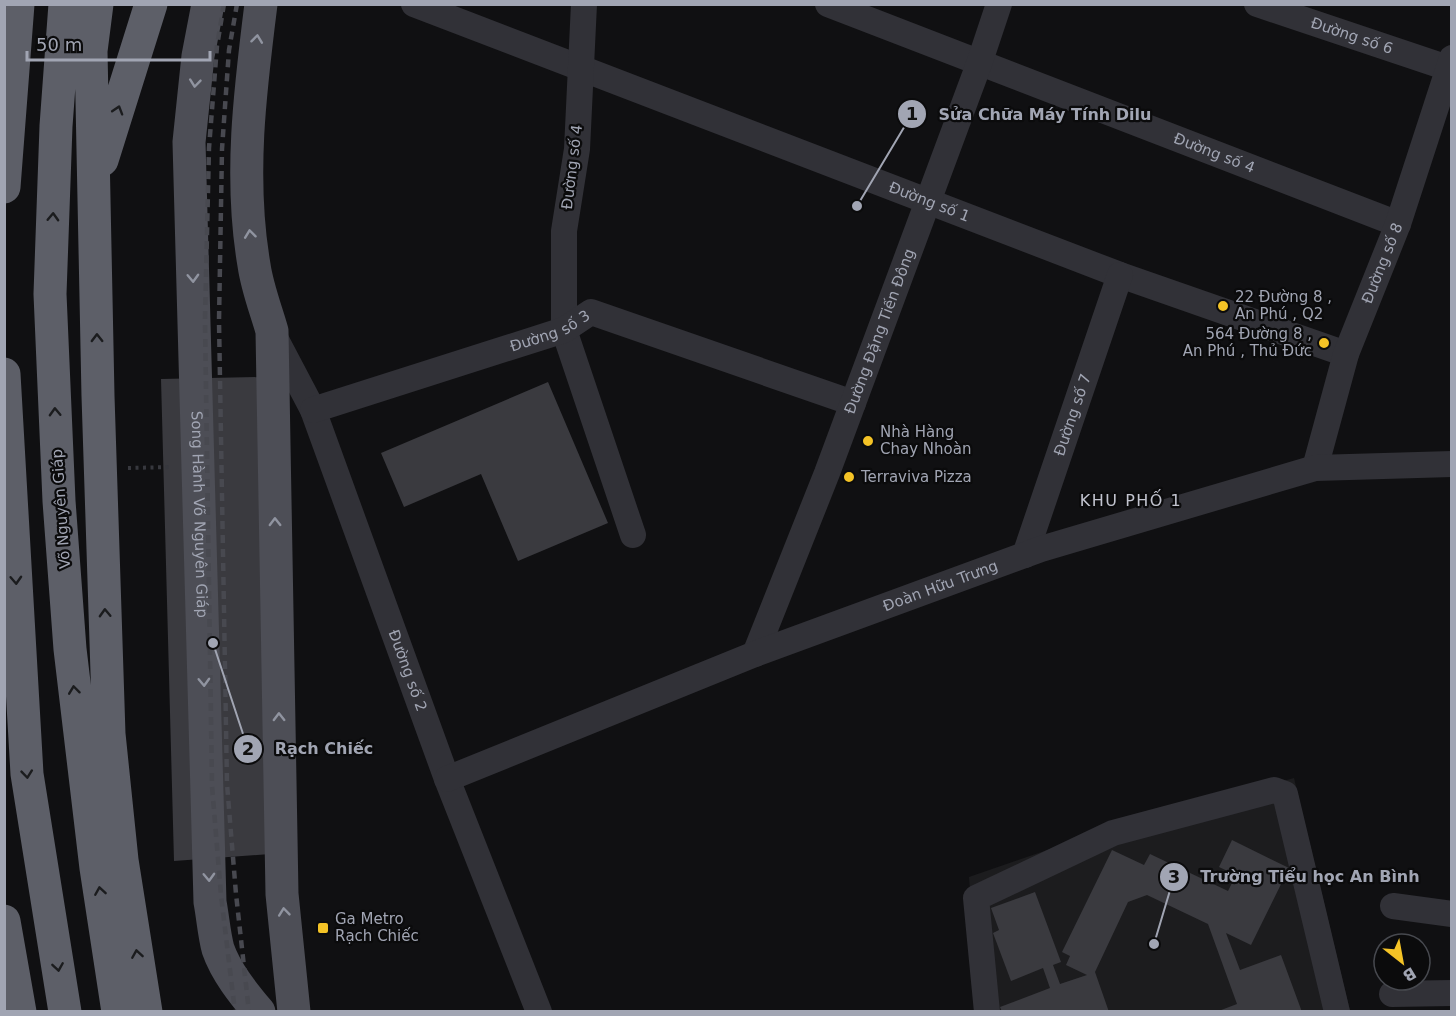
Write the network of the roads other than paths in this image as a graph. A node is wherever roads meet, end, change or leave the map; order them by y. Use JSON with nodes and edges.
{"nodes":[{"id":1,"x":9,"y":4,"type":"edge"},
{"id":2,"x":18,"y":4,"type":"edge"},
{"id":3,"x":65,"y":4,"type":"edge"},
{"id":4,"x":97,"y":4,"type":"edge"},
{"id":5,"x":151,"y":4,"type":"edge"},
{"id":6,"x":208,"y":4,"type":"edge"},
{"id":7,"x":261,"y":4,"type":"edge"},
{"id":8,"x":414,"y":4,"type":"edge"},
{"id":9,"x":584,"y":4,"type":"edge"},
{"id":10,"x":828,"y":4,"type":"edge"},
{"id":11,"x":999,"y":4,"type":"edge"},
{"id":12,"x":1257,"y":4,"type":"edge"},
{"id":13,"x":4,"y":10,"type":"edge"},
{"id":14,"x":1450,"y":63,"type":"edge"},
{"id":15,"x":980,"y":64,"type":"junction"},
{"id":16,"x":580,"y":70,"type":"junction"},
{"id":17,"x":94,"y":186,"type":"junction"},
{"id":18,"x":4,"y":187,"type":"edge"},
{"id":19,"x":928,"y":201,"type":"junction"},
{"id":20,"x":1398,"y":224,"type":"junction"},
{"id":21,"x":1120,"y":275,"type":"junction"},
{"id":22,"x":50,"y":294,"type":"junction"},
{"id":23,"x":564,"y":330,"type":"junction"},
{"id":24,"x":272,"y":331,"type":"junction"},
{"id":25,"x":52,"y":333,"type":"junction"},
{"id":26,"x":1346,"y":354,"type":"junction"},
{"id":27,"x":4,"y":374,"type":"edge"},
{"id":28,"x":98,"y":396,"type":"junction"},
{"id":29,"x":853,"y":403,"type":"junction"},
{"id":30,"x":313,"y":410,"type":"junction"},
{"id":31,"x":1452,"y":464,"type":"edge"},
{"id":32,"x":1315,"y":468,"type":"junction"},
{"id":33,"x":633,"y":535,"type":"dead end"},
{"id":34,"x":1025,"y":555,"type":"junction"},
{"id":35,"x":755,"y":654,"type":"junction"},
{"id":36,"x":447,"y":779,"type":"junction"},
{"id":37,"x":1393,"y":906,"type":"dead end"},
{"id":38,"x":1452,"y":914,"type":"edge"},
{"id":39,"x":4,"y":921,"type":"edge"},
{"id":40,"x":289,"y":959,"type":"junction"},
{"id":41,"x":1452,"y":993,"type":"edge"},
{"id":42,"x":1392,"y":994,"type":"dead end"},
{"id":43,"x":249,"y":1000,"type":"edge"},
{"id":44,"x":20,"y":1011,"type":"edge"},
{"id":45,"x":65,"y":1011,"type":"edge"},
{"id":46,"x":118,"y":1011,"type":"edge"},
{"id":47,"x":146,"y":1011,"type":"edge"},
{"id":48,"x":294,"y":1011,"type":"edge"},
{"id":49,"x":539,"y":1011,"type":"edge"},
{"id":50,"x":987,"y":1011,"type":"edge"},
{"id":51,"x":1337,"y":1011,"type":"edge"}],
"edges":[{"from":1,"to":13,"type":"highway"},
{"from":2,"to":18,"type":"highway"},
{"from":22,"to":3,"type":"highway","name":"Võ Nguyên Giáp","one_way":true},
{"from":4,"to":17,"type":"highway"},
{"from":17,"to":5,"type":"highway","one_way":true},
{"from":6,"to":43,"type":"main road","name":"Song Hành Võ Nguyên Giáp","one_way":true},
{"from":24,"to":7,"type":"main road","one_way":true},
{"from":8,"to":16,"type":"street","name":"Đường số 1"},
{"from":9,"to":16,"type":"street","name":"Đường số 4"},
{"from":10,"to":15,"type":"street","name":"Đường số 4"},
{"from":11,"to":15,"type":"street","name":"Đường Đặng Tiến Đông"},
{"from":12,"to":14,"type":"street","name":"Đường số 6"},
{"from":14,"to":20,"type":"street","name":"Đường số 8"},
{"from":15,"to":19,"type":"street","name":"Đường Đặng Tiến Đông"},
{"from":15,"to":20,"type":"street","name":"Đường số 4"},
{"from":16,"to":19,"type":"street","name":"Đường số 1"},
{"from":16,"to":23,"type":"street","name":"Đường số 4"},
{"from":17,"to":22,"type":"highway"},
{"from":28,"to":17,"type":"highway","one_way":true},
{"from":19,"to":21,"type":"street","name":"Đường số 1"},
{"from":19,"to":29,"type":"street","name":"Đường Đặng Tiến Đông"},
{"from":20,"to":26,"type":"street","name":"Đường số 8"},
{"from":21,"to":26,"type":"street","name":"Đường số 1"},
{"from":21,"to":34,"type":"street","name":"Đường số 7"},
{"from":22,"to":25,"type":"highway","name":"Võ Nguyên Giáp"},
{"from":23,"to":29,"type":"street","name":"Đường số 3"},
{"from":23,"to":30,"type":"street","name":"Đường số 3"},
{"from":23,"to":33,"type":"street","name":"Đường số 4"},
{"from":24,"to":30,"type":"street","name":"Đường số 2"},
{"from":40,"to":24,"type":"main road","one_way":true},
{"from":25,"to":28,"type":"highway"},
{"from":46,"to":25,"type":"highway","name":"Võ Nguyên Giáp","one_way":true},
{"from":26,"to":32,"type":"street","name":"Đường số 8"},
{"from":27,"to":45,"type":"highway","one_way":true},
{"from":47,"to":28,"type":"highway","one_way":true},
{"from":29,"to":35,"type":"street","name":"Đường Đặng Tiến Đông"},
{"from":30,"to":36,"type":"street","name":"Đường số 2"},
{"from":31,"to":32,"type":"street","name":"Đoàn Hữu Trưng"},
{"from":32,"to":34,"type":"street","name":"Đoàn Hữu Trưng"},
{"from":34,"to":35,"type":"street","name":"Đoàn Hữu Trưng"},
{"from":35,"to":36,"type":"street","name":"Đoàn Hữu Trưng"},
{"from":36,"to":49,"type":"street","name":"Đường số 2"},
{"from":37,"to":38,"type":"street"},
{"from":39,"to":44,"type":"highway"},
{"from":40,"to":43,"type":"main road"},
{"from":40,"to":48,"type":"main road"},
{"from":41,"to":42,"type":"street"},
{"from":50,"to":51,"type":"street"}]}
